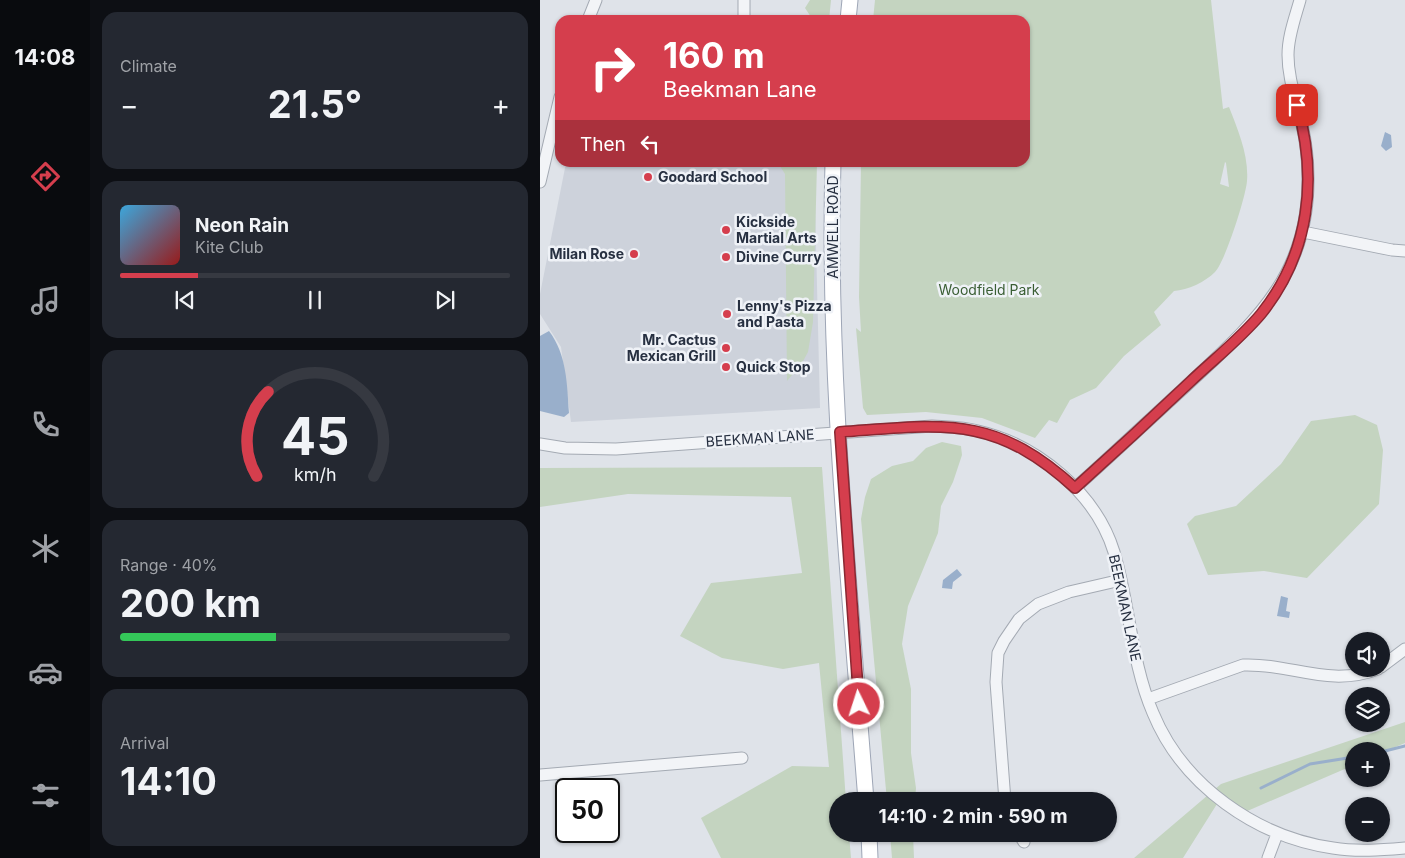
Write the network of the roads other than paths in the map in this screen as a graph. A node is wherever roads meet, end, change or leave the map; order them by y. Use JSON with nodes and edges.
{"nodes":[{"id":1,"x":596,"y":0,"type":"edge"},
{"id":2,"x":744,"y":0,"type":"edge"},
{"id":3,"x":850,"y":0,"type":"edge"},
{"id":4,"x":1300,"y":0,"type":"edge"},
{"id":5,"x":590,"y":15,"type":"edge"},
{"id":6,"x":744,"y":15,"type":"edge"},
{"id":7,"x":848,"y":15,"type":"edge"},
{"id":8,"x":555,"y":118,"type":"edge"},
{"id":9,"x":833,"y":167,"type":"edge"},
{"id":10,"x":540,"y":182,"type":"edge"},
{"id":11,"x":1304,"y":232,"type":"junction"},
{"id":12,"x":1405,"y":251,"type":"edge"},
{"id":13,"x":840,"y":432,"type":"junction"},
{"id":14,"x":540,"y":444,"type":"edge"},
{"id":15,"x":1075,"y":488,"type":"junction"},
{"id":16,"x":1121,"y":580,"type":"junction"},
{"id":17,"x":1405,"y":649,"type":"edge"},
{"id":18,"x":1390,"y":661,"type":"edge"},
{"id":19,"x":1349,"y":677,"type":"edge"},
{"id":20,"x":1148,"y":699,"type":"junction"},
{"id":21,"x":742,"y":758,"type":"dead end"},
{"id":22,"x":540,"y":775,"type":"edge"},
{"id":23,"x":865,"y":792,"type":"edge"},
{"id":24,"x":1004,"y":792,"type":"edge"},
{"id":25,"x":1278,"y":834,"type":"junction"},
{"id":26,"x":869,"y":842,"type":"edge"},
{"id":27,"x":1405,"y":848,"type":"edge"},
{"id":28,"x":870,"y":858,"type":"edge"},
{"id":29,"x":1268,"y":858,"type":"edge"}],
"edges":[{"from":1,"to":5,"type":"street"},
{"from":2,"to":6,"type":"street"},
{"from":3,"to":7,"type":"main road"},
{"from":4,"to":11,"type":"street"},
{"from":8,"to":10,"type":"street"},
{"from":9,"to":13,"type":"main road","name":"AMWELL ROAD"},
{"from":11,"to":12,"type":"street"},
{"from":11,"to":15,"type":"street"},
{"from":13,"to":14,"type":"street","name":"BEEKMAN LANE"},
{"from":13,"to":15,"type":"street","name":"BEEKMAN LANE"},
{"from":13,"to":23,"type":"main road","name":"AMWELL ROAD"},
{"from":15,"to":16,"type":"street","name":"BEEKMAN LANE"},
{"from":16,"to":20,"type":"street","name":"BEEKMAN LANE"},
{"from":16,"to":24,"type":"street"},
{"from":17,"to":18,"type":"street"},
{"from":19,"to":20,"type":"street"},
{"from":20,"to":25,"type":"street","name":"BEEKMAN LANE"},
{"from":21,"to":22,"type":"street"},
{"from":25,"to":27,"type":"street","name":"BEEKMAN LANE"},
{"from":25,"to":29,"type":"street"},
{"from":26,"to":28,"type":"main road"}]}
